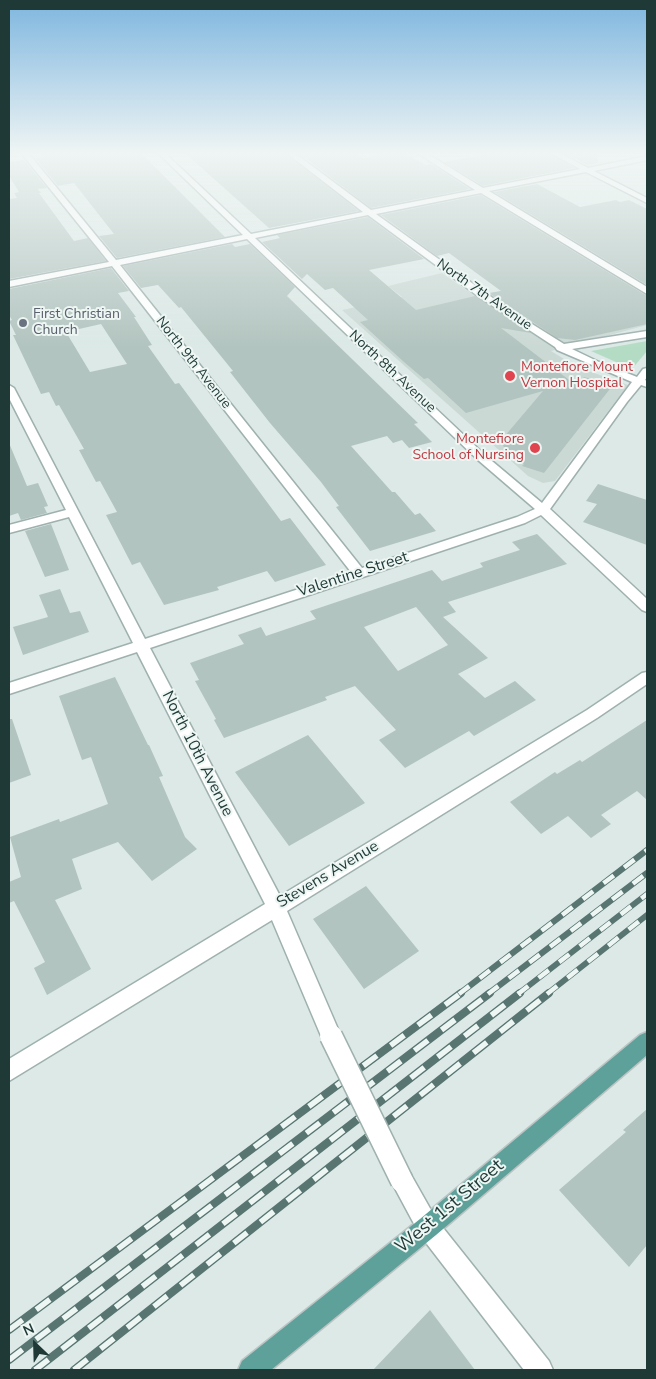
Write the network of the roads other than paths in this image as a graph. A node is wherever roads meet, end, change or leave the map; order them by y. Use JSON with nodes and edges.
{"nodes":[{"id":1,"x":78,"y":218,"type":"edge"},
{"id":2,"x":229,"y":218,"type":"edge"},
{"id":3,"x":349,"y":218,"type":"edge"},
{"id":4,"x":377,"y":218,"type":"edge"},
{"id":5,"x":528,"y":218,"type":"edge"},
{"id":6,"x":250,"y":238,"type":"junction"},
{"id":7,"x":115,"y":264,"type":"junction"},
{"id":8,"x":9,"y":284,"type":"edge"},
{"id":9,"x":647,"y":291,"type":"edge"},
{"id":10,"x":647,"y":334,"type":"edge"},
{"id":11,"x":560,"y":348,"type":"junction"},
{"id":12,"x":645,"y":379,"type":"edge"},
{"id":13,"x":9,"y":388,"type":"edge"},
{"id":14,"x":543,"y":510,"type":"junction"},
{"id":15,"x":73,"y":512,"type":"junction"},
{"id":16,"x":9,"y":529,"type":"edge"},
{"id":17,"x":359,"y":573,"type":"junction"},
{"id":18,"x":647,"y":607,"type":"edge"},
{"id":19,"x":141,"y":645,"type":"junction"},
{"id":20,"x":647,"y":677,"type":"edge"},
{"id":21,"x":9,"y":689,"type":"edge"},
{"id":22,"x":276,"y":907,"type":"junction"},
{"id":23,"x":647,"y":1042,"type":"edge"},
{"id":24,"x":9,"y":1072,"type":"edge"},
{"id":25,"x":428,"y":1227,"type":"junction"},
{"id":26,"x":251,"y":1370,"type":"edge"},
{"id":27,"x":540,"y":1370,"type":"edge"}],
"edges":[{"from":1,"to":7,"type":"street","name":"North 9th Avenue"},
{"from":2,"to":6,"type":"street","name":"North 8th Avenue"},
{"from":3,"to":6,"type":"street"},
{"from":4,"to":11,"type":"street","name":"North 7th Avenue"},
{"from":5,"to":9,"type":"street"},
{"from":6,"to":7,"type":"street"},
{"from":6,"to":14,"type":"street","name":"North 8th Avenue"},
{"from":7,"to":8,"type":"street"},
{"from":7,"to":17,"type":"street","name":"North 9th Avenue"},
{"from":10,"to":11,"type":"street"},
{"from":11,"to":12,"type":"street","name":"North 7th Avenue"},
{"from":12,"to":14,"type":"street","name":"Valentine Street"},
{"from":13,"to":15,"type":"street","name":"North 10th Avenue"},
{"from":14,"to":17,"type":"street","name":"Valentine Street"},
{"from":14,"to":18,"type":"street","name":"North 8th Avenue"},
{"from":15,"to":16,"type":"street"},
{"from":15,"to":19,"type":"street","name":"North 10th Avenue"},
{"from":17,"to":19,"type":"street","name":"Valentine Street"},
{"from":19,"to":21,"type":"street","name":"Valentine Street"},
{"from":19,"to":22,"type":"street","name":"North 10th Avenue"},
{"from":20,"to":22,"type":"street","name":"Stevens Avenue"},
{"from":22,"to":24,"type":"street","name":"Stevens Avenue"},
{"from":22,"to":25,"type":"street","name":"North 10th Avenue","bridge":true},
{"from":23,"to":25,"type":"main road","name":"West 1st Street"},
{"from":25,"to":26,"type":"main road","name":"West 1st Street"},
{"from":25,"to":27,"type":"street","name":"North 10th Avenue"}]}
